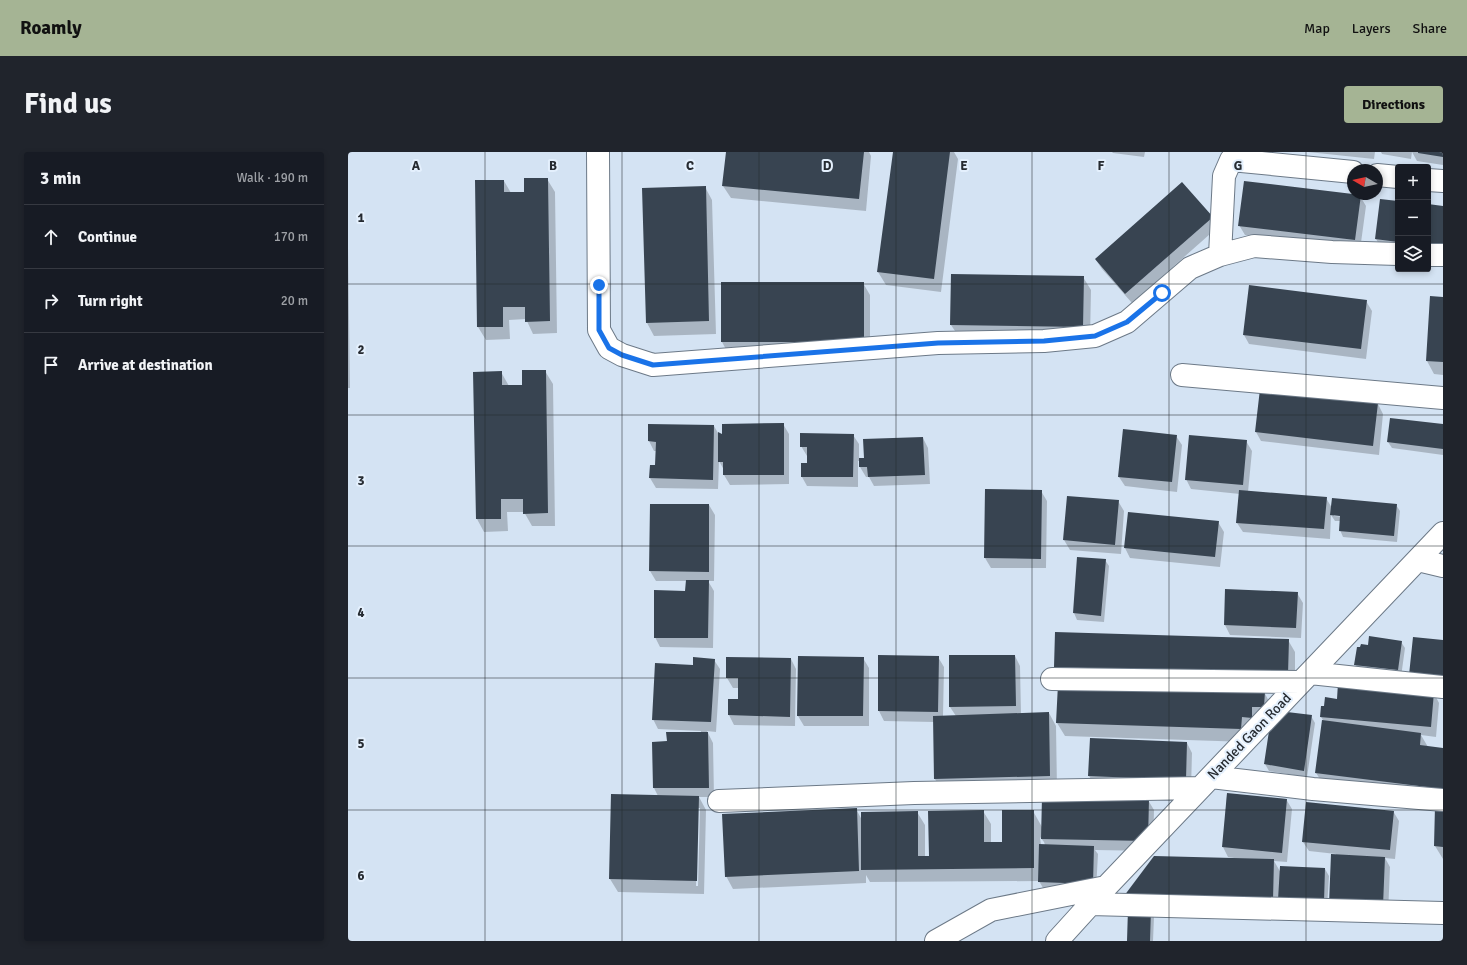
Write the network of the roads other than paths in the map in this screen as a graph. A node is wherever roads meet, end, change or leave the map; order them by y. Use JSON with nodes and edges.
{"nodes":[{"id":1,"x":598,"y":152,"type":"edge"},
{"id":2,"x":1347,"y":171,"type":"edge"},
{"id":3,"x":1383,"y":176,"type":"edge"},
{"id":4,"x":1395,"y":177,"type":"edge"},
{"id":5,"x":1431,"y":180,"type":"edge"},
{"id":6,"x":1443,"y":181,"type":"edge"},
{"id":7,"x":1395,"y":254,"type":"edge"},
{"id":8,"x":1431,"y":254,"type":"edge"},
{"id":9,"x":1220,"y":255,"type":"junction"},
{"id":10,"x":1443,"y":255,"type":"edge"},
{"id":11,"x":1182,"y":375,"type":"dead end"},
{"id":12,"x":1443,"y":398,"type":"edge"},
{"id":13,"x":1443,"y":533,"type":"edge"},
{"id":14,"x":1418,"y":560,"type":"junction"},
{"id":15,"x":1443,"y":566,"type":"edge"},
{"id":16,"x":1305,"y":678,"type":"junction"},
{"id":17,"x":1052,"y":679,"type":"dead end"},
{"id":18,"x":1443,"y":686,"type":"edge"},
{"id":19,"x":1206,"y":782,"type":"junction"},
{"id":20,"x":1443,"y":800,"type":"edge"},
{"id":21,"x":719,"y":801,"type":"dead end"},
{"id":22,"x":1106,"y":887,"type":"junction"},
{"id":23,"x":1090,"y":904,"type":"junction"},
{"id":24,"x":1443,"y":913,"type":"edge"},
{"id":25,"x":936,"y":941,"type":"edge"},
{"id":26,"x":1058,"y":941,"type":"edge"}],
"edges":[{"from":1,"to":9,"type":"street"},
{"from":2,"to":9,"type":"street"},
{"from":3,"to":4,"type":"street"},
{"from":5,"to":6,"type":"street"},
{"from":7,"to":9,"type":"street"},
{"from":8,"to":10,"type":"street"},
{"from":11,"to":12,"type":"street"},
{"from":13,"to":14,"type":"street","name":"Nanded Gaon Road"},
{"from":14,"to":15,"type":"street"},
{"from":14,"to":16,"type":"street","name":"Nanded Gaon Road"},
{"from":16,"to":17,"type":"street"},
{"from":16,"to":18,"type":"street"},
{"from":16,"to":19,"type":"street","name":"Nanded Gaon Road"},
{"from":19,"to":20,"type":"street"},
{"from":19,"to":21,"type":"street"},
{"from":19,"to":22,"type":"street","name":"Nanded Gaon Road"},
{"from":22,"to":23,"type":"street","name":"Nanded Gaon Road"},
{"from":22,"to":25,"type":"street"},
{"from":23,"to":24,"type":"street"},
{"from":23,"to":26,"type":"street","name":"Nanded Gaon Road"}]}
